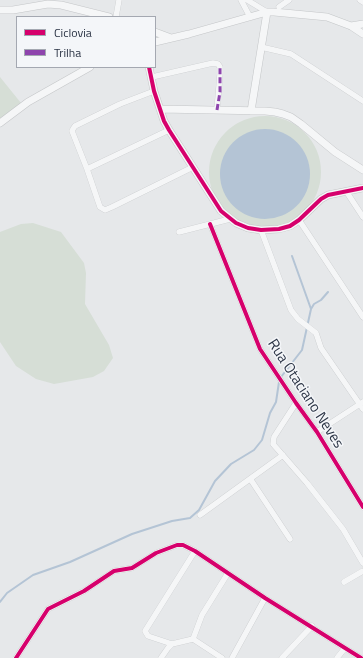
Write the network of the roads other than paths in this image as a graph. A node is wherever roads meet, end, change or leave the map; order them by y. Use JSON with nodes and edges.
{"nodes":[{"id":1,"x":119,"y":0,"type":"edge"},
{"id":2,"x":241,"y":0,"type":"edge"},
{"id":3,"x":247,"y":0,"type":"edge"},
{"id":4,"x":280,"y":0,"type":"edge"},
{"id":5,"x":289,"y":0,"type":"edge"},
{"id":6,"x":360,"y":0,"type":"edge"},
{"id":7,"x":363,"y":2,"type":"edge"},
{"id":8,"x":279,"y":9,"type":"junction"},
{"id":9,"x":0,"y":10,"type":"edge"},
{"id":10,"x":267,"y":12,"type":"junction"},
{"id":11,"x":86,"y":13,"type":"edge"},
{"id":12,"x":102,"y":16,"type":"edge"},
{"id":13,"x":116,"y":16,"type":"edge"},
{"id":14,"x":250,"y":17,"type":"junction"},
{"id":15,"x":363,"y":24,"type":"edge"},
{"id":16,"x":351,"y":26,"type":"junction"},
{"id":17,"x":156,"y":32,"type":"edge"},
{"id":18,"x":363,"y":34,"type":"edge"},
{"id":19,"x":171,"y":38,"type":"junction"},
{"id":20,"x":156,"y":42,"type":"edge"},
{"id":21,"x":261,"y":47,"type":"junction"},
{"id":22,"x":88,"y":68,"type":"edge"},
{"id":23,"x":149,"y":68,"type":"edge"},
{"id":24,"x":152,"y":77,"type":"junction"},
{"id":25,"x":154,"y":91,"type":"junction"},
{"id":26,"x":363,"y":101,"type":"edge"},
{"id":27,"x":160,"y":109,"type":"junction"},
{"id":28,"x":217,"y":110,"type":"junction"},
{"id":29,"x":251,"y":111,"type":"junction"},
{"id":30,"x":0,"y":123,"type":"edge"},
{"id":31,"x":169,"y":130,"type":"junction"},
{"id":32,"x":193,"y":167,"type":"junction"},
{"id":33,"x":87,"y":169,"type":"junction"},
{"id":34,"x":363,"y":170,"type":"edge"},
{"id":35,"x":363,"y":188,"type":"edge"},
{"id":36,"x":346,"y":191,"type":"junction"},
{"id":37,"x":363,"y":217,"type":"edge"},
{"id":38,"x":230,"y":219,"type":"junction"},
{"id":39,"x":299,"y":220,"type":"junction"},
{"id":40,"x":210,"y":224,"type":"junction"},
{"id":41,"x":261,"y":230,"type":"junction"},
{"id":42,"x":179,"y":232,"type":"dead end"},
{"id":43,"x":363,"y":317,"type":"edge"},
{"id":44,"x":296,"y":403,"type":"junction"},
{"id":45,"x":362,"y":405,"type":"edge"},
{"id":46,"x":317,"y":432,"type":"junction"},
{"id":47,"x":283,"y":455,"type":"junction"},
{"id":48,"x":251,"y":480,"type":"junction"},
{"id":49,"x":361,"y":498,"type":"edge"},
{"id":50,"x":363,"y":507,"type":"edge"},
{"id":51,"x":200,"y":515,"type":"dead end"},
{"id":52,"x":290,"y":539,"type":"dead end"},
{"id":53,"x":195,"y":551,"type":"junction"},
{"id":54,"x":363,"y":563,"type":"edge"},
{"id":55,"x":363,"y":571,"type":"edge"},
{"id":56,"x":228,"y":573,"type":"junction"},
{"id":57,"x":344,"y":582,"type":"dead end"},
{"id":58,"x":265,"y":598,"type":"junction"},
{"id":59,"x":312,"y":626,"type":"junction"},
{"id":60,"x":193,"y":639,"type":"junction"},
{"id":61,"x":172,"y":644,"type":"junction"},
{"id":62,"x":345,"y":648,"type":"junction"},
{"id":63,"x":16,"y":658,"type":"edge"},
{"id":64,"x":161,"y":658,"type":"edge"},
{"id":65,"x":222,"y":658,"type":"edge"},
{"id":66,"x":232,"y":658,"type":"edge"},
{"id":67,"x":282,"y":658,"type":"edge"},
{"id":68,"x":338,"y":658,"type":"edge"},
{"id":69,"x":361,"y":658,"type":"edge"}],
"edges":[{"from":1,"to":13,"type":"street"},
{"from":2,"to":14,"type":"street"},
{"from":3,"to":10,"type":"street"},
{"from":4,"to":8,"type":"street"},
{"from":5,"to":8,"type":"street"},
{"from":6,"to":7,"type":"street"},
{"from":8,"to":10,"type":"street"},
{"from":8,"to":16,"type":"street"},
{"from":9,"to":11,"type":"street"},
{"from":10,"to":14,"type":"street"},
{"from":10,"to":21,"type":"street"},
{"from":11,"to":12,"type":"street"},
{"from":14,"to":19,"type":"street"},
{"from":15,"to":16,"type":"street"},
{"from":16,"to":18,"type":"street"},
{"from":17,"to":19,"type":"street"},
{"from":19,"to":20,"type":"street"},
{"from":21,"to":26,"type":"street"},
{"from":21,"to":29,"type":"street"},
{"from":22,"to":30,"type":"street"},
{"from":23,"to":24,"type":"street"},
{"from":24,"to":25,"type":"street"},
{"from":24,"to":28,"type":"street"},
{"from":25,"to":27,"type":"street"},
{"from":25,"to":33,"type":"street"},
{"from":27,"to":28,"type":"street"},
{"from":27,"to":31,"type":"street"},
{"from":28,"to":29,"type":"street"},
{"from":29,"to":34,"type":"street"},
{"from":31,"to":32,"type":"street"},
{"from":31,"to":33,"type":"street"},
{"from":32,"to":33,"type":"street"},
{"from":32,"to":38,"type":"street"},
{"from":35,"to":36,"type":"street"},
{"from":36,"to":37,"type":"street"},
{"from":36,"to":39,"type":"street"},
{"from":38,"to":40,"type":"street"},
{"from":38,"to":41,"type":"street"},
{"from":39,"to":41,"type":"street"},
{"from":39,"to":43,"type":"street"},
{"from":40,"to":42,"type":"street"},
{"from":40,"to":44,"type":"street","name":"Rua Otaciano Neves"},
{"from":41,"to":45,"type":"street"},
{"from":44,"to":46,"type":"street","name":"Rua Otaciano Neves"},
{"from":44,"to":47,"type":"street"},
{"from":45,"to":46,"type":"street"},
{"from":46,"to":49,"type":"street","name":"Rua Otaciano Neves"},
{"from":47,"to":48,"type":"street"},
{"from":47,"to":54,"type":"street"},
{"from":48,"to":51,"type":"street"},
{"from":48,"to":52,"type":"street"},
{"from":49,"to":50,"type":"street","name":"Rua Otaciano Neves"},
{"from":53,"to":56,"type":"street"},
{"from":53,"to":61,"type":"street"},
{"from":53,"to":63,"type":"street"},
{"from":55,"to":57,"type":"street"},
{"from":56,"to":58,"type":"street"},
{"from":56,"to":60,"type":"street"},
{"from":58,"to":59,"type":"street"},
{"from":58,"to":66,"type":"street"},
{"from":59,"to":62,"type":"street"},
{"from":59,"to":67,"type":"street"},
{"from":60,"to":61,"type":"street"},
{"from":60,"to":65,"type":"street"},
{"from":61,"to":64,"type":"street"},
{"from":62,"to":68,"type":"street"},
{"from":62,"to":69,"type":"street"}]}
